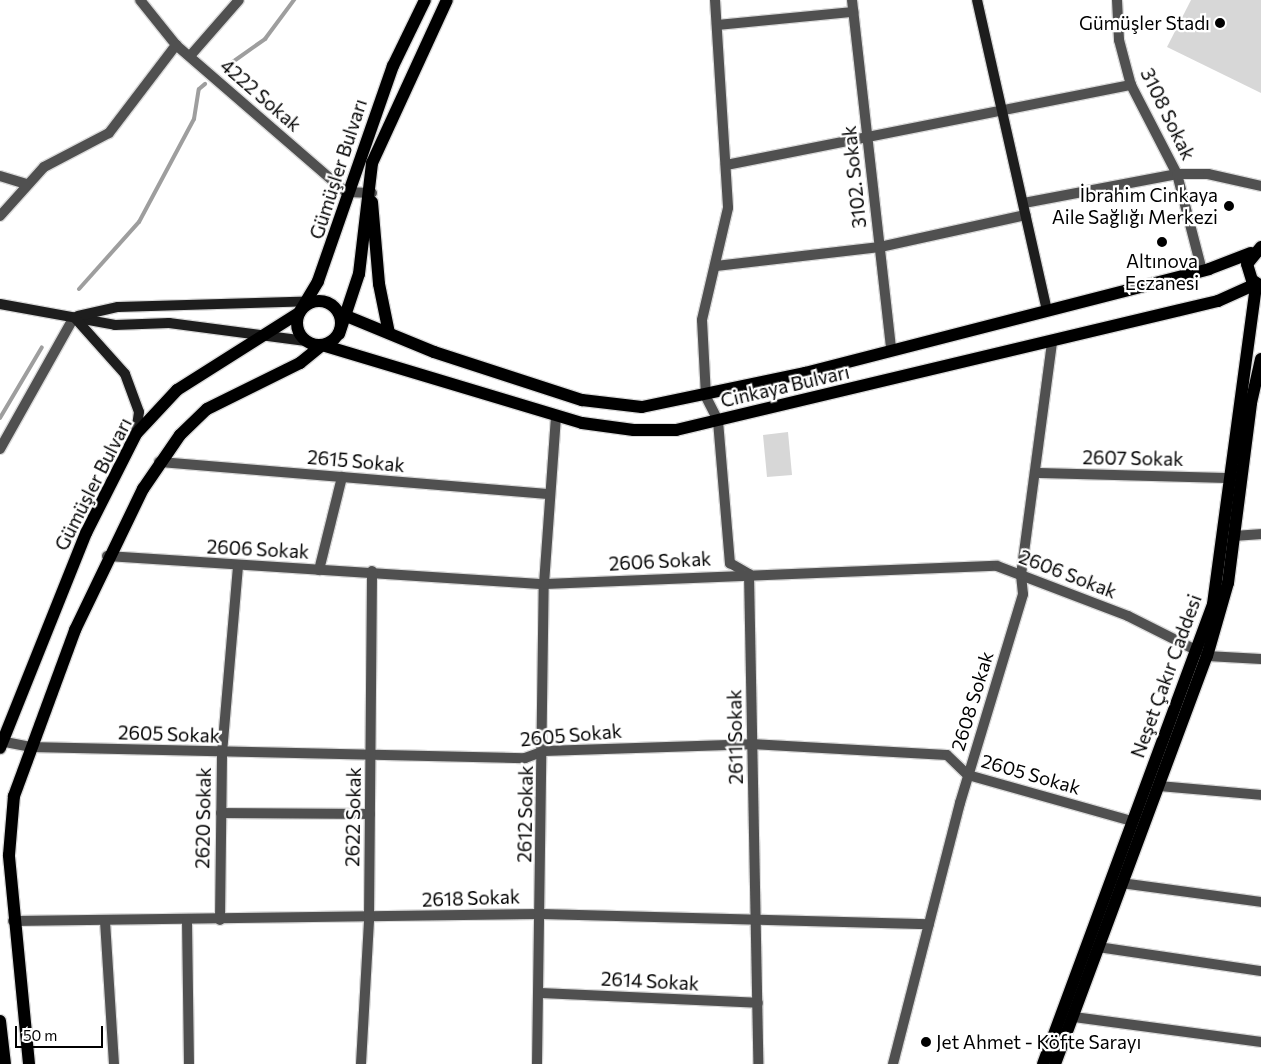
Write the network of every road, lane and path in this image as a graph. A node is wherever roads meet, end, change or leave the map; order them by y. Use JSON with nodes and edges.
{"nodes":[{"id":1,"x":140,"y":0,"type":"edge"},
{"id":2,"x":239,"y":0,"type":"edge"},
{"id":3,"x":425,"y":0,"type":"edge"},
{"id":4,"x":447,"y":0,"type":"edge"},
{"id":5,"x":715,"y":0,"type":"edge"},
{"id":6,"x":852,"y":0,"type":"edge"},
{"id":7,"x":977,"y":0,"type":"edge"},
{"id":8,"x":1117,"y":0,"type":"edge"},
{"id":9,"x":853,"y":12,"type":"junction"},
{"id":10,"x":717,"y":25,"type":"junction"},
{"id":11,"x":176,"y":45,"type":"junction"},
{"id":12,"x":190,"y":56,"type":"junction"},
{"id":13,"x":1131,"y":85,"type":"junction"},
{"id":14,"x":1003,"y":112,"type":"junction"},
{"id":15,"x":867,"y":134,"type":"junction"},
{"id":16,"x":726,"y":165,"type":"junction"},
{"id":17,"x":1177,"y":174,"type":"junction"},
{"id":18,"x":0,"y":176,"type":"edge"},
{"id":19,"x":26,"y":184,"type":"junction"},
{"id":20,"x":1261,"y":186,"type":"edge"},
{"id":21,"x":346,"y":192,"type":"junction"},
{"id":22,"x":369,"y":194,"type":"junction"},
{"id":23,"x":1024,"y":203,"type":"junction"},
{"id":24,"x":1026,"y":215,"type":"junction"},
{"id":25,"x":0,"y":216,"type":"edge"},
{"id":26,"x":880,"y":247,"type":"junction"},
{"id":27,"x":1256,"y":250,"type":"edge"},
{"id":28,"x":716,"y":266,"type":"junction"},
{"id":29,"x":1202,"y":271,"type":"junction"},
{"id":30,"x":1259,"y":285,"type":"edge"},
{"id":31,"x":312,"y":300,"type":"junction"},
{"id":32,"x":0,"y":304,"type":"edge"},
{"id":33,"x":1047,"y":310,"type":"junction"},
{"id":34,"x":299,"y":313,"type":"junction"},
{"id":35,"x":343,"y":315,"type":"junction"},
{"id":36,"x":74,"y":317,"type":"junction"},
{"id":37,"x":389,"y":333,"type":"junction"},
{"id":38,"x":270,"y":335,"type":"junction"},
{"id":39,"x":306,"y":341,"type":"junction"},
{"id":40,"x":1052,"y":342,"type":"junction"},
{"id":41,"x":322,"y":345,"type":"junction"},
{"id":42,"x":891,"y":350,"type":"junction"},
{"id":43,"x":1261,"y":358,"type":"edge"},
{"id":44,"x":706,"y":397,"type":"junction"},
{"id":45,"x":556,"y":416,"type":"junction"},
{"id":46,"x":718,"y":421,"type":"junction"},
{"id":47,"x":136,"y":434,"type":"junction"},
{"id":48,"x":0,"y":449,"type":"edge"},
{"id":49,"x":159,"y":462,"type":"junction"},
{"id":50,"x":1035,"y":473,"type":"junction"},
{"id":51,"x":342,"y":477,"type":"junction"},
{"id":52,"x":1231,"y":478,"type":"junction"},
{"id":53,"x":550,"y":494,"type":"junction"},
{"id":54,"x":1261,"y":534,"type":"edge"},
{"id":55,"x":1235,"y":536,"type":"junction"},
{"id":56,"x":107,"y":556,"type":"junction"},
{"id":57,"x":238,"y":568,"type":"junction"},
{"id":58,"x":318,"y":570,"type":"junction"},
{"id":59,"x":372,"y":571,"type":"junction"},
{"id":60,"x":749,"y":574,"type":"junction"},
{"id":61,"x":1021,"y":575,"type":"junction"},
{"id":62,"x":544,"y":584,"type":"junction"},
{"id":63,"x":1203,"y":653,"type":"junction"},
{"id":64,"x":1261,"y":659,"type":"edge"},
{"id":65,"x":1,"y":744,"type":"edge"},
{"id":66,"x":751,"y":744,"type":"junction"},
{"id":67,"x":30,"y":747,"type":"junction"},
{"id":68,"x":544,"y":751,"type":"junction"},
{"id":69,"x":222,"y":753,"type":"junction"},
{"id":70,"x":371,"y":756,"type":"junction"},
{"id":71,"x":968,"y":775,"type":"junction"},
{"id":72,"x":1159,"y":786,"type":"junction"},
{"id":73,"x":1261,"y":795,"type":"edge"},
{"id":74,"x":221,"y":812,"type":"junction"},
{"id":75,"x":370,"y":814,"type":"junction"},
{"id":76,"x":1132,"y":821,"type":"junction"},
{"id":77,"x":1121,"y":883,"type":"junction"},
{"id":78,"x":1261,"y":902,"type":"edge"},
{"id":79,"x":541,"y":914,"type":"junction"},
{"id":80,"x":758,"y":916,"type":"junction"},
{"id":81,"x":369,"y":919,"type":"junction"},
{"id":82,"x":220,"y":920,"type":"junction"},
{"id":83,"x":13,"y":921,"type":"junction"},
{"id":84,"x":105,"y":921,"type":"junction"},
{"id":85,"x":187,"y":921,"type":"junction"},
{"id":86,"x":930,"y":924,"type":"junction"},
{"id":87,"x":1098,"y":947,"type":"junction"},
{"id":88,"x":1261,"y":971,"type":"edge"},
{"id":89,"x":540,"y":993,"type":"junction"},
{"id":90,"x":758,"y":1003,"type":"junction"},
{"id":91,"x":1074,"y":1017,"type":"junction"},
{"id":92,"x":0,"y":1021,"type":"edge"},
{"id":93,"x":1261,"y":1042,"type":"edge"},
{"id":94,"x":5,"y":1064,"type":"edge"},
{"id":95,"x":29,"y":1064,"type":"edge"},
{"id":96,"x":114,"y":1064,"type":"edge"},
{"id":97,"x":189,"y":1064,"type":"edge"},
{"id":98,"x":362,"y":1064,"type":"edge"},
{"id":99,"x":538,"y":1064,"type":"edge"},
{"id":100,"x":758,"y":1064,"type":"edge"},
{"id":101,"x":893,"y":1064,"type":"edge"},
{"id":102,"x":1043,"y":1064,"type":"edge"},
{"id":103,"x":1056,"y":1064,"type":"edge"}],
"edges":[{"from":1,"to":11,"type":"street","name":"4222 Sokak"},
{"from":2,"to":12,"type":"street"},
{"from":3,"to":21,"type":"main road","name":"Gümüşler Bulvarı"},
{"from":4,"to":22,"type":"main road","name":"Gümüşler Bulvarı"},
{"from":5,"to":10,"type":"street"},
{"from":6,"to":9,"type":"street","name":"3102. Sokak"},
{"from":7,"to":14,"type":"street"},
{"from":8,"to":13,"type":"street","name":"3108 Sokak"},
{"from":9,"to":10,"type":"street"},
{"from":9,"to":15,"type":"street","name":"3102. Sokak"},
{"from":10,"to":16,"type":"street"},
{"from":11,"to":12,"type":"street","name":"4222 Sokak"},
{"from":11,"to":19,"type":"street"},
{"from":12,"to":21,"type":"street","name":"4222 Sokak"},
{"from":13,"to":14,"type":"street"},
{"from":13,"to":17,"type":"street","name":"3108 Sokak"},
{"from":14,"to":15,"type":"street"},
{"from":14,"to":23,"type":"street"},
{"from":15,"to":16,"type":"street"},
{"from":15,"to":26,"type":"street","name":"3102. Sokak"},
{"from":16,"to":28,"type":"street"},
{"from":17,"to":20,"type":"street"},
{"from":17,"to":23,"type":"street"},
{"from":17,"to":29,"type":"street","name":"3108 Sokak"},
{"from":18,"to":19,"type":"street"},
{"from":19,"to":25,"type":"street"},
{"from":21,"to":22,"type":"street"},
{"from":21,"to":31,"type":"main road","name":"Gümüşler Bulvarı"},
{"from":22,"to":35,"type":"main road","name":"Gümüşler Bulvarı"},
{"from":22,"to":37,"type":"main road"},
{"from":23,"to":24,"type":"street"},
{"from":24,"to":26,"type":"street"},
{"from":24,"to":33,"type":"street"},
{"from":26,"to":28,"type":"street"},
{"from":26,"to":42,"type":"street","name":"3102. Sokak"},
{"from":27,"to":29,"type":"main road","name":"Cinkaya Bulvarı"},
{"from":27,"to":30,"type":"main road"},
{"from":28,"to":44,"type":"street"},
{"from":29,"to":33,"type":"main road","name":"Cinkaya Bulvarı"},
{"from":30,"to":40,"type":"main road","name":"Cinkaya Bulvarı"},
{"from":30,"to":52,"type":"main road","name":"Neşet Çakır Caddesi"},
{"from":31,"to":34,"type":"main road","name":"Gümüşler Bulvarı"},
{"from":31,"to":35,"type":"main road"},
{"from":31,"to":36,"type":"street"},
{"from":32,"to":36,"type":"street"},
{"from":33,"to":42,"type":"main road","name":"Cinkaya Bulvarı"},
{"from":34,"to":38,"type":"main road","name":"Gümüşler Bulvarı"},
{"from":34,"to":39,"type":"main road"},
{"from":35,"to":37,"type":"main road","name":"Cinkaya Bulvarı"},
{"from":35,"to":41,"type":"main road","name":"Gümüşler Bulvarı"},
{"from":36,"to":38,"type":"street"},
{"from":36,"to":47,"type":"street"},
{"from":36,"to":48,"type":"street"},
{"from":37,"to":44,"type":"main road","name":"Cinkaya Bulvarı"},
{"from":38,"to":39,"type":"street"},
{"from":38,"to":47,"type":"main road","name":"Gümüşler Bulvarı"},
{"from":39,"to":41,"type":"main road"},
{"from":40,"to":46,"type":"main road","name":"Cinkaya Bulvarı"},
{"from":40,"to":50,"type":"street","name":"2608 Sokak"},
{"from":41,"to":45,"type":"main road","name":"Cinkaya Bulvarı"},
{"from":41,"to":49,"type":"main road"},
{"from":42,"to":44,"type":"main road","name":"Cinkaya Bulvarı"},
{"from":43,"to":55,"type":"main road","name":"Neşet Çakır Caddesi"},
{"from":44,"to":46,"type":"street"},
{"from":45,"to":46,"type":"main road","name":"Cinkaya Bulvarı"},
{"from":45,"to":53,"type":"street","name":"2612 Sokak"},
{"from":46,"to":60,"type":"street"},
{"from":47,"to":65,"type":"main road","name":"Gümüşler Bulvarı"},
{"from":49,"to":51,"type":"street","name":"2615 Sokak"},
{"from":49,"to":56,"type":"main road"},
{"from":50,"to":52,"type":"street","name":"2607 Sokak"},
{"from":50,"to":61,"type":"street","name":"2608 Sokak"},
{"from":51,"to":53,"type":"street","name":"2615 Sokak"},
{"from":51,"to":58,"type":"street"},
{"from":52,"to":63,"type":"main road","name":"Neşet Çakır Caddesi"},
{"from":53,"to":62,"type":"street","name":"2612 Sokak"},
{"from":54,"to":55,"type":"street"},
{"from":55,"to":63,"type":"main road","name":"Neşet Çakır Caddesi"},
{"from":56,"to":57,"type":"street","name":"2606 Sokak"},
{"from":56,"to":67,"type":"main road"},
{"from":57,"to":58,"type":"street","name":"2606 Sokak"},
{"from":57,"to":69,"type":"street","name":"2620 Sokak"},
{"from":58,"to":59,"type":"street","name":"2606 Sokak"},
{"from":59,"to":62,"type":"street","name":"2606 Sokak"},
{"from":59,"to":70,"type":"street","name":"2622 Sokak"},
{"from":60,"to":61,"type":"street","name":"2606 Sokak"},
{"from":60,"to":62,"type":"street","name":"2606 Sokak"},
{"from":60,"to":66,"type":"street","name":"2611 Sokak"},
{"from":61,"to":63,"type":"street","name":"2606 Sokak"},
{"from":61,"to":71,"type":"street","name":"2608 Sokak"},
{"from":62,"to":68,"type":"street","name":"2612 Sokak"},
{"from":63,"to":64,"type":"street"},
{"from":63,"to":72,"type":"main road","name":"Neşet Çakır Caddesi"},
{"from":63,"to":76,"type":"main road","name":"Neşet Çakır Caddesi"},
{"from":65,"to":67,"type":"street","name":"2605 Sokak"},
{"from":66,"to":68,"type":"street","name":"2605 Sokak"},
{"from":66,"to":71,"type":"street","name":"2605 Sokak"},
{"from":66,"to":80,"type":"street","name":"2611 Sokak"},
{"from":67,"to":69,"type":"street","name":"2605 Sokak"},
{"from":67,"to":83,"type":"main road"},
{"from":68,"to":70,"type":"street","name":"2605 Sokak"},
{"from":68,"to":79,"type":"street","name":"2612 Sokak"},
{"from":69,"to":70,"type":"street","name":"2605 Sokak"},
{"from":69,"to":74,"type":"street","name":"2620 Sokak"},
{"from":70,"to":75,"type":"street","name":"2622 Sokak"},
{"from":71,"to":76,"type":"street","name":"2605 Sokak"},
{"from":71,"to":86,"type":"street","name":"2608 Sokak"},
{"from":72,"to":73,"type":"street"},
{"from":72,"to":77,"type":"main road","name":"Neşet Çakır Caddesi"},
{"from":74,"to":75,"type":"street"},
{"from":74,"to":82,"type":"street","name":"2620 Sokak"},
{"from":75,"to":81,"type":"street","name":"2622 Sokak"},
{"from":76,"to":102,"type":"main road","name":"Neşet Çakır Caddesi"},
{"from":77,"to":78,"type":"street"},
{"from":77,"to":87,"type":"main road","name":"Neşet Çakır Caddesi"},
{"from":79,"to":80,"type":"street","name":"2618 Sokak"},
{"from":79,"to":81,"type":"street","name":"2618 Sokak"},
{"from":79,"to":89,"type":"street","name":"2612 Sokak"},
{"from":80,"to":86,"type":"street","name":"2618 Sokak"},
{"from":80,"to":90,"type":"street","name":"2611 Sokak"},
{"from":81,"to":82,"type":"street","name":"2618 Sokak"},
{"from":81,"to":98,"type":"street","name":"2622 Sokak"},
{"from":82,"to":85,"type":"street","name":"2618 Sokak"},
{"from":83,"to":84,"type":"street","name":"2618 Sokak"},
{"from":83,"to":95,"type":"main road"},
{"from":84,"to":85,"type":"street","name":"2618 Sokak"},
{"from":84,"to":96,"type":"street"},
{"from":85,"to":97,"type":"street"},
{"from":86,"to":101,"type":"street","name":"2608 Sokak"},
{"from":87,"to":88,"type":"street"},
{"from":87,"to":91,"type":"main road","name":"Neşet Çakır Caddesi"},
{"from":89,"to":90,"type":"street","name":"2614 Sokak"},
{"from":89,"to":99,"type":"street","name":"2612 Sokak"},
{"from":90,"to":100,"type":"street","name":"2611 Sokak"},
{"from":91,"to":93,"type":"street"},
{"from":91,"to":103,"type":"main road","name":"Neşet Çakır Caddesi"},
{"from":92,"to":94,"type":"main road"}]}
